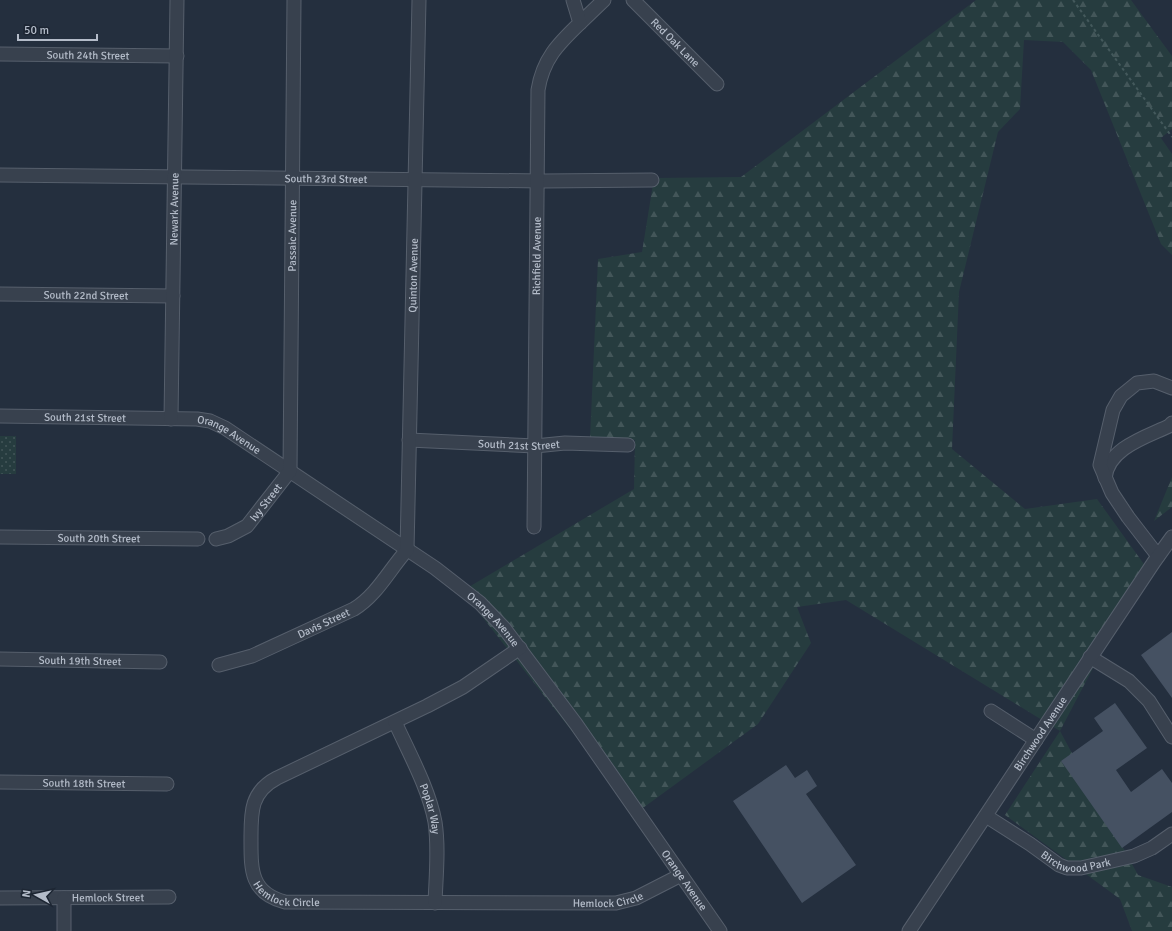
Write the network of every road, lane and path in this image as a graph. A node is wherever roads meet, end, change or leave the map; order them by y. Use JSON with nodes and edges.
{"nodes":[{"id":1,"x":177,"y":0,"type":"edge"},
{"id":2,"x":294,"y":0,"type":"edge"},
{"id":3,"x":419,"y":0,"type":"edge"},
{"id":4,"x":573,"y":0,"type":"edge"},
{"id":5,"x":604,"y":0,"type":"edge"},
{"id":6,"x":633,"y":0,"type":"edge"},
{"id":7,"x":1073,"y":0,"type":"edge"},
{"id":8,"x":580,"y":23,"type":"junction"},
{"id":9,"x":0,"y":54,"type":"edge"},
{"id":10,"x":176,"y":56,"type":"junction"},
{"id":11,"x":717,"y":84,"type":"dead end"},
{"id":12,"x":1172,"y":137,"type":"edge"},
{"id":13,"x":0,"y":175,"type":"edge"},
{"id":14,"x":174,"y":177,"type":"junction"},
{"id":15,"x":292,"y":178,"type":"junction"},
{"id":16,"x":415,"y":180,"type":"junction"},
{"id":17,"x":652,"y":180,"type":"dead end"},
{"id":18,"x":536,"y":181,"type":"junction"},
{"id":19,"x":0,"y":294,"type":"edge"},
{"id":20,"x":173,"y":296,"type":"junction"},
{"id":21,"x":1172,"y":388,"type":"edge"},
{"id":22,"x":0,"y":416,"type":"edge"},
{"id":23,"x":171,"y":419,"type":"junction"},
{"id":24,"x":1172,"y":423,"type":"edge"},
{"id":25,"x":409,"y":440,"type":"junction"},
{"id":26,"x":628,"y":445,"type":"dead end"},
{"id":27,"x":535,"y":446,"type":"junction"},
{"id":28,"x":290,"y":471,"type":"junction"},
{"id":29,"x":1105,"y":478,"type":"junction"},
{"id":30,"x":534,"y":527,"type":"dead end"},
{"id":31,"x":0,"y":537,"type":"edge"},
{"id":32,"x":1172,"y":537,"type":"edge"},
{"id":33,"x":198,"y":539,"type":"dead end"},
{"id":34,"x":216,"y":539,"type":"dead end"},
{"id":35,"x":407,"y":550,"type":"junction"},
{"id":36,"x":1158,"y":556,"type":"junction"},
{"id":37,"x":520,"y":648,"type":"junction"},
{"id":38,"x":1090,"y":657,"type":"junction"},
{"id":39,"x":0,"y":660,"type":"edge"},
{"id":40,"x":160,"y":662,"type":"dead end"},
{"id":41,"x":219,"y":665,"type":"dead end"},
{"id":42,"x":991,"y":711,"type":"dead end"},
{"id":43,"x":395,"y":722,"type":"junction"},
{"id":44,"x":1172,"y":737,"type":"edge"},
{"id":45,"x":1036,"y":740,"type":"junction"},
{"id":46,"x":0,"y":782,"type":"edge"},
{"id":47,"x":167,"y":784,"type":"dead end"},
{"id":48,"x":986,"y":816,"type":"junction"},
{"id":49,"x":1172,"y":834,"type":"edge"},
{"id":50,"x":681,"y":876,"type":"junction"},
{"id":51,"x":169,"y":897,"type":"dead end"},
{"id":52,"x":0,"y":898,"type":"edge"},
{"id":53,"x":64,"y":898,"type":"junction"},
{"id":54,"x":435,"y":902,"type":"junction"},
{"id":55,"x":64,"y":931,"type":"edge"},
{"id":56,"x":720,"y":931,"type":"edge"},
{"id":57,"x":910,"y":931,"type":"edge"}],
"edges":[{"from":1,"to":10,"type":"street","name":"Newark Avenue"},
{"from":2,"to":15,"type":"street","name":"Passaic Avenue"},
{"from":3,"to":16,"type":"street","name":"Quinton Avenue"},
{"from":4,"to":8,"type":"street"},
{"from":5,"to":8,"type":"street","name":"Richfield Avenue"},
{"from":6,"to":11,"type":"street","name":"Red Oak Lane"},
{"from":7,"to":12,"type":"path"},
{"from":8,"to":18,"type":"street","name":"Richfield Avenue"},
{"from":9,"to":10,"type":"street","name":"South 24th Street"},
{"from":10,"to":14,"type":"street","name":"Newark Avenue"},
{"from":13,"to":14,"type":"street","name":"South 23rd Street"},
{"from":14,"to":15,"type":"street","name":"South 23rd Street"},
{"from":14,"to":20,"type":"street","name":"Newark Avenue"},
{"from":15,"to":16,"type":"street","name":"South 23rd Street"},
{"from":15,"to":28,"type":"street","name":"Passaic Avenue"},
{"from":16,"to":18,"type":"street","name":"South 23rd Street"},
{"from":16,"to":25,"type":"street","name":"Quinton Avenue"},
{"from":17,"to":18,"type":"street","name":"South 23rd Street"},
{"from":18,"to":27,"type":"street","name":"Richfield Avenue"},
{"from":19,"to":20,"type":"street","name":"South 22nd Street"},
{"from":20,"to":23,"type":"street","name":"Newark Avenue"},
{"from":21,"to":29,"type":"street"},
{"from":22,"to":23,"type":"street","name":"South 21st Street"},
{"from":23,"to":28,"type":"street","name":"Orange Avenue"},
{"from":24,"to":29,"type":"street"},
{"from":25,"to":27,"type":"street","name":"South 21st Street"},
{"from":25,"to":35,"type":"street","name":"Quinton Avenue"},
{"from":26,"to":27,"type":"street","name":"South 21st Street"},
{"from":27,"to":30,"type":"street","name":"Richfield Avenue"},
{"from":28,"to":34,"type":"street","name":"Ivy Street"},
{"from":28,"to":35,"type":"street","name":"Orange Avenue"},
{"from":29,"to":36,"type":"street"},
{"from":31,"to":33,"type":"street","name":"South 20th Street"},
{"from":32,"to":36,"type":"street","name":"Birchwood Avenue"},
{"from":35,"to":37,"type":"street","name":"Orange Avenue"},
{"from":35,"to":41,"type":"street","name":"Davis Street"},
{"from":36,"to":38,"type":"street","name":"Birchwood Avenue"},
{"from":37,"to":43,"type":"street","name":"Hemlock Circle"},
{"from":37,"to":50,"type":"street","name":"Orange Avenue"},
{"from":38,"to":44,"type":"street"},
{"from":38,"to":45,"type":"street","name":"Birchwood Avenue"},
{"from":39,"to":40,"type":"street","name":"South 19th Street"},
{"from":42,"to":45,"type":"street"},
{"from":43,"to":54,"type":"street","name":"Poplar Way"},
{"from":43,"to":54,"type":"street","name":"Hemlock Circle"},
{"from":45,"to":48,"type":"street","name":"Birchwood Avenue"},
{"from":46,"to":47,"type":"street","name":"South 18th Street"},
{"from":48,"to":49,"type":"street","name":"Birchwood Park"},
{"from":48,"to":57,"type":"street","name":"Birchwood Avenue"},
{"from":50,"to":54,"type":"street","name":"Hemlock Circle"},
{"from":50,"to":56,"type":"street","name":"Orange Avenue"},
{"from":51,"to":53,"type":"street","name":"Hemlock Street"},
{"from":52,"to":53,"type":"street","name":"Hemlock Street"},
{"from":53,"to":55,"type":"street"}]}
